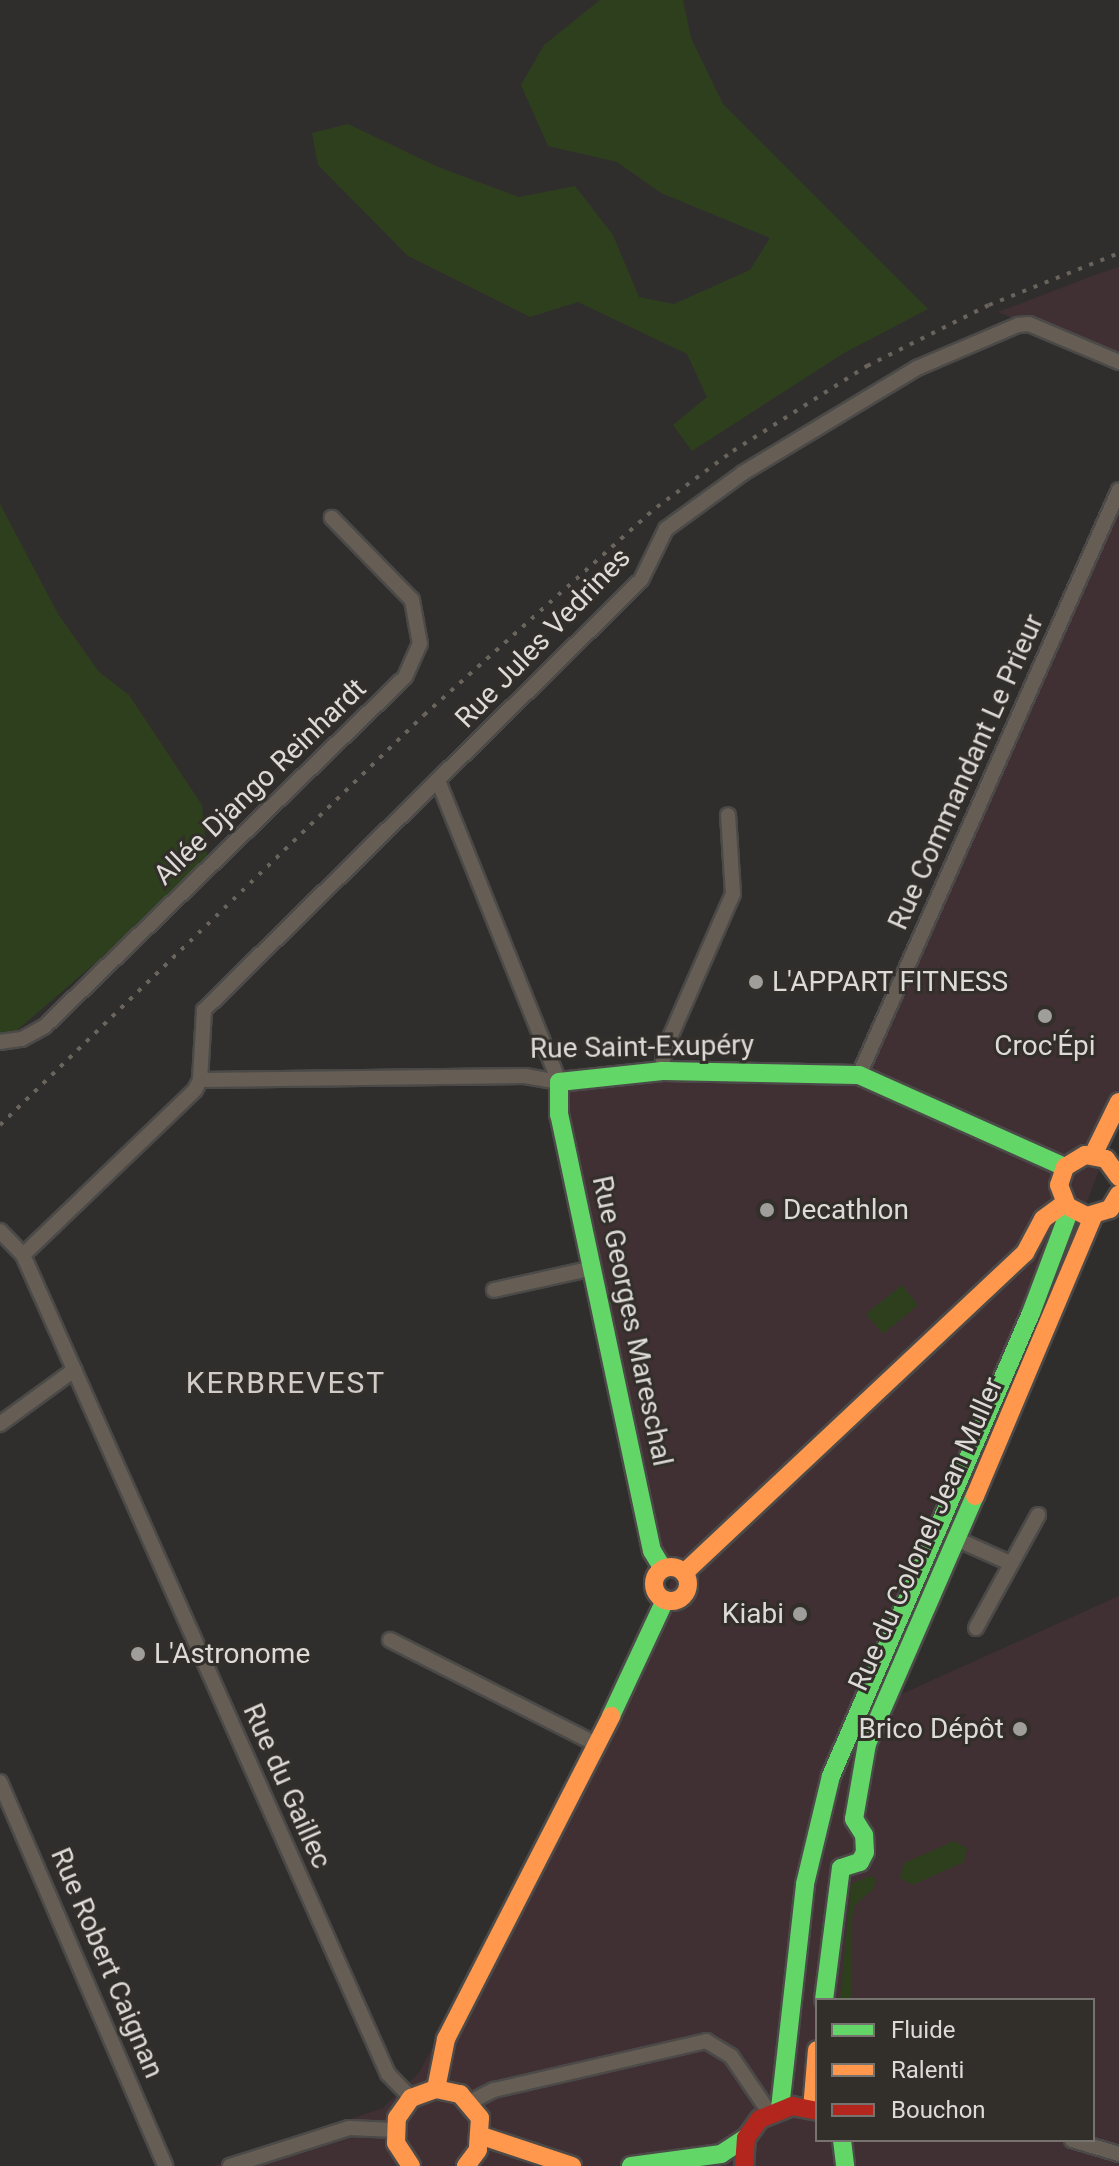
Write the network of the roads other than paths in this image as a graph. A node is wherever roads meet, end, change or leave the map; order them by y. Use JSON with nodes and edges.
{"nodes":[{"id":1,"x":1119,"y":362,"type":"edge"},
{"id":2,"x":1119,"y":490,"type":"edge"},
{"id":3,"x":332,"y":518,"type":"dead end"},
{"id":4,"x":439,"y":783,"type":"junction"},
{"id":5,"x":728,"y":815,"type":"dead end"},
{"id":6,"x":0,"y":1042,"type":"edge"},
{"id":7,"x":662,"y":1071,"type":"junction"},
{"id":8,"x":859,"y":1075,"type":"junction"},
{"id":9,"x":200,"y":1080,"type":"junction"},
{"id":10,"x":559,"y":1082,"type":"junction"},
{"id":11,"x":1119,"y":1102,"type":"edge"},
{"id":12,"x":1093,"y":1155,"type":"junction"},
{"id":13,"x":1065,"y":1167,"type":"junction"},
{"id":14,"x":1118,"y":1170,"type":"edge"},
{"id":15,"x":1119,"y":1194,"type":"edge"},
{"id":16,"x":1068,"y":1206,"type":"junction"},
{"id":17,"x":1093,"y":1216,"type":"junction"},
{"id":18,"x":0,"y":1231,"type":"edge"},
{"id":19,"x":23,"y":1255,"type":"junction"},
{"id":20,"x":593,"y":1268,"type":"junction"},
{"id":21,"x":494,"y":1290,"type":"dead end"},
{"id":22,"x":74,"y":1370,"type":"junction"},
{"id":23,"x":0,"y":1424,"type":"edge"},
{"id":24,"x":1038,"y":1515,"type":"dead end"},
{"id":25,"x":954,"y":1538,"type":"junction"},
{"id":26,"x":1010,"y":1563,"type":"junction"},
{"id":27,"x":663,"y":1569,"type":"junction"},
{"id":28,"x":684,"y":1573,"type":"junction"},
{"id":29,"x":665,"y":1600,"type":"junction"},
{"id":30,"x":976,"y":1628,"type":"dead end"},
{"id":31,"x":390,"y":1640,"type":"dead end"},
{"id":32,"x":596,"y":1744,"type":"junction"},
{"id":33,"x":0,"y":1782,"type":"edge"},
{"id":34,"x":812,"y":1849,"type":"junction"},
{"id":35,"x":841,"y":1868,"type":"junction"},
{"id":36,"x":824,"y":1998,"type":"edge"},
{"id":37,"x":436,"y":2089,"type":"junction"},
{"id":38,"x":815,"y":2090,"type":"edge"},
{"id":39,"x":411,"y":2098,"type":"junction"},
{"id":40,"x":470,"y":2102,"type":"junction"},
{"id":41,"x":775,"y":2110,"type":"junction"},
{"id":42,"x":814,"y":2110,"type":"edge"},
{"id":43,"x":395,"y":2130,"type":"junction"},
{"id":44,"x":482,"y":2136,"type":"junction"},
{"id":45,"x":746,"y":2138,"type":"junction"},
{"id":46,"x":842,"y":2142,"type":"edge"},
{"id":47,"x":1079,"y":2142,"type":"edge"},
{"id":48,"x":1119,"y":2154,"type":"edge"},
{"id":49,"x":165,"y":2166,"type":"edge"},
{"id":50,"x":230,"y":2166,"type":"edge"},
{"id":51,"x":411,"y":2166,"type":"edge"},
{"id":52,"x":466,"y":2166,"type":"edge"},
{"id":53,"x":572,"y":2166,"type":"edge"},
{"id":54,"x":631,"y":2166,"type":"edge"},
{"id":55,"x":744,"y":2166,"type":"edge"},
{"id":56,"x":845,"y":2166,"type":"edge"}],
"edges":[{"from":1,"to":4,"type":"street","name":"Rue Jules Vedrines"},
{"from":2,"to":8,"type":"street","name":"Rue Commandant Le Prieur"},
{"from":3,"to":6,"type":"street","name":"Allée Django Reinhardt"},
{"from":4,"to":9,"type":"street","name":"Rue Jules Vedrines"},
{"from":4,"to":10,"type":"street"},
{"from":5,"to":7,"type":"street"},
{"from":7,"to":8,"type":"main road","name":"Rue Saint-Exupéry"},
{"from":7,"to":10,"type":"main road","name":"Rue Saint-Exupéry"},
{"from":8,"to":13,"type":"main road","name":"Rue Saint-Exupéry"},
{"from":9,"to":10,"type":"street","name":"Rue Saint-Exupéry"},
{"from":9,"to":19,"type":"street"},
{"from":10,"to":20,"type":"main road","name":"Rue Georges Mareschal"},
{"from":11,"to":12,"type":"main road"},
{"from":12,"to":13,"type":"main road"},
{"from":12,"to":14,"type":"main road"},
{"from":13,"to":16,"type":"main road"},
{"from":15,"to":17,"type":"main road"},
{"from":16,"to":17,"type":"main road"},
{"from":16,"to":28,"type":"main road"},
{"from":16,"to":34,"type":"main road","name":"Rue du Colonel Jean Muller"},
{"from":17,"to":25,"type":"main road","name":"Rue du Colonel Jean Muller"},
{"from":18,"to":19,"type":"street","name":"Rue du Gaillec"},
{"from":19,"to":22,"type":"street","name":"Rue du Gaillec"},
{"from":20,"to":21,"type":"street"},
{"from":20,"to":27,"type":"main road","name":"Rue Georges Mareschal"},
{"from":22,"to":23,"type":"street"},
{"from":22,"to":39,"type":"street","name":"Rue du Gaillec"},
{"from":24,"to":26,"type":"street"},
{"from":25,"to":26,"type":"street"},
{"from":25,"to":35,"type":"main road","name":"Rue du Colonel Jean Muller"},
{"from":26,"to":30,"type":"street"},
{"from":27,"to":28,"type":"main road"},
{"from":27,"to":29,"type":"main road"},
{"from":28,"to":29,"type":"main road"},
{"from":29,"to":32,"type":"main road"},
{"from":31,"to":32,"type":"street"},
{"from":32,"to":37,"type":"main road"},
{"from":33,"to":49,"type":"street","name":"Rue Robert Caignan"},
{"from":34,"to":35,"type":"main road"},
{"from":34,"to":41,"type":"main road","name":"Rue du Colonel Jean Muller"},
{"from":35,"to":36,"type":"main road"},
{"from":37,"to":39,"type":"main road"},
{"from":37,"to":40,"type":"main road"},
{"from":38,"to":42,"type":"main road"},
{"from":39,"to":43,"type":"main road"},
{"from":40,"to":41,"type":"street"},
{"from":40,"to":44,"type":"main road"},
{"from":41,"to":42,"type":"main road"},
{"from":41,"to":45,"type":"main road"},
{"from":43,"to":50,"type":"street"},
{"from":43,"to":51,"type":"main road"},
{"from":44,"to":52,"type":"main road"},
{"from":44,"to":53,"type":"main road"},
{"from":45,"to":54,"type":"main road"},
{"from":45,"to":55,"type":"main road"},
{"from":46,"to":56,"type":"main road"},
{"from":47,"to":48,"type":"street"}]}
